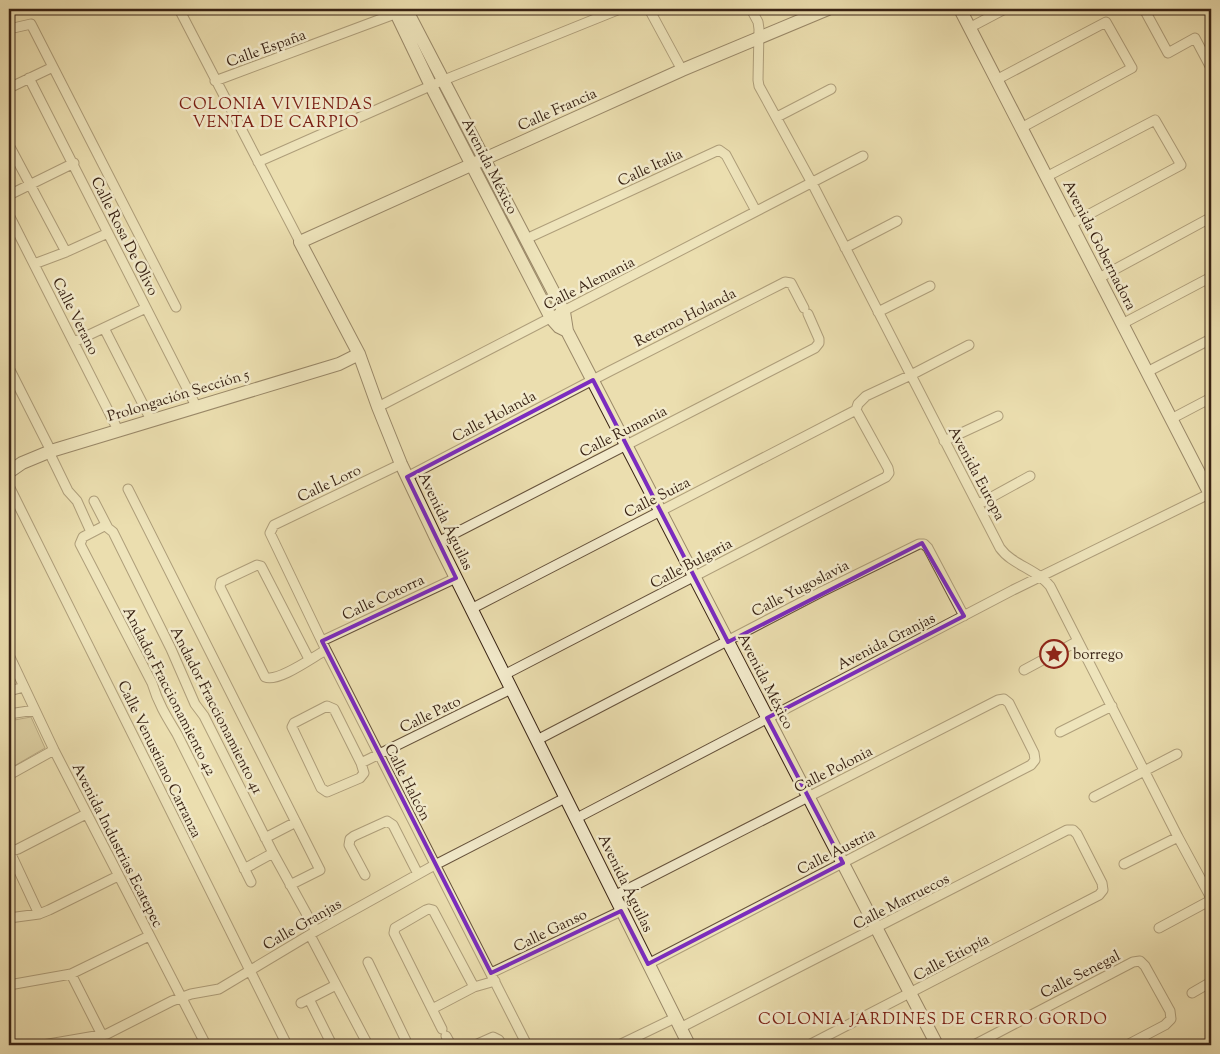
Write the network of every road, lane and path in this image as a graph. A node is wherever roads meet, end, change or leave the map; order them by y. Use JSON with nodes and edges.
{"nodes":[{"id":1,"x":179,"y":9,"type":"edge"},
{"id":2,"x":620,"y":9,"type":"edge"},
{"id":3,"x":649,"y":9,"type":"edge"},
{"id":4,"x":751,"y":9,"type":"edge"},
{"id":5,"x":828,"y":9,"type":"edge"},
{"id":6,"x":960,"y":9,"type":"edge"},
{"id":7,"x":1005,"y":9,"type":"edge"},
{"id":8,"x":1144,"y":9,"type":"edge"},
{"id":9,"x":402,"y":10,"type":"edge"},
{"id":10,"x":969,"y":28,"type":"junction"},
{"id":11,"x":9,"y":29,"type":"edge"},
{"id":12,"x":759,"y":38,"type":"junction"},
{"id":13,"x":53,"y":67,"type":"junction"},
{"id":14,"x":1211,"y":68,"type":"edge"},
{"id":15,"x":682,"y":70,"type":"junction"},
{"id":16,"x":29,"y":78,"type":"junction"},
{"id":17,"x":444,"y":80,"type":"junction"},
{"id":18,"x":996,"y":80,"type":"junction"},
{"id":19,"x":215,"y":81,"type":"junction"},
{"id":20,"x":431,"y":86,"type":"junction"},
{"id":21,"x":9,"y":88,"type":"edge"},
{"id":22,"x":831,"y":89,"type":"dead end"},
{"id":23,"x":777,"y":117,"type":"junction"},
{"id":24,"x":1021,"y":128,"type":"junction"},
{"id":25,"x":9,"y":145,"type":"edge"},
{"id":26,"x":863,"y":156,"type":"dead end"},
{"id":27,"x":485,"y":160,"type":"junction"},
{"id":28,"x":258,"y":162,"type":"junction"},
{"id":29,"x":74,"y":163,"type":"junction"},
{"id":30,"x":471,"y":166,"type":"junction"},
{"id":31,"x":1046,"y":177,"type":"junction"},
{"id":32,"x":812,"y":183,"type":"junction"},
{"id":33,"x":30,"y":185,"type":"junction"},
{"id":34,"x":9,"y":195,"type":"edge"},
{"id":35,"x":756,"y":211,"type":"junction"},
{"id":36,"x":9,"y":215,"type":"edge"},
{"id":37,"x":897,"y":221,"type":"dead end"},
{"id":38,"x":1071,"y":224,"type":"junction"},
{"id":39,"x":1211,"y":224,"type":"edge"},
{"id":40,"x":108,"y":233,"type":"junction"},
{"id":41,"x":526,"y":239,"type":"junction"},
{"id":42,"x":300,"y":242,"type":"junction"},
{"id":43,"x":845,"y":248,"type":"junction"},
{"id":44,"x":66,"y":252,"type":"junction"},
{"id":45,"x":34,"y":264,"type":"junction"},
{"id":46,"x":1211,"y":277,"type":"edge"},
{"id":47,"x":1099,"y":278,"type":"junction"},
{"id":48,"x":930,"y":286,"type":"dead end"},
{"id":49,"x":176,"y":307,"type":"dead end"},
{"id":50,"x":146,"y":308,"type":"junction"},
{"id":51,"x":564,"y":312,"type":"junction"},
{"id":52,"x":878,"y":312,"type":"junction"},
{"id":53,"x":551,"y":318,"type":"junction"},
{"id":54,"x":1122,"y":324,"type":"junction"},
{"id":55,"x":104,"y":328,"type":"junction"},
{"id":56,"x":567,"y":331,"type":"junction"},
{"id":57,"x":1211,"y":339,"type":"edge"},
{"id":58,"x":74,"y":342,"type":"junction"},
{"id":59,"x":819,"y":343,"type":"joint"},
{"id":60,"x":969,"y":345,"type":"dead end"},
{"id":61,"x":359,"y":354,"type":"junction"},
{"id":62,"x":9,"y":368,"type":"edge"},
{"id":63,"x":1147,"y":372,"type":"junction"},
{"id":64,"x":911,"y":375,"type":"junction"},
{"id":65,"x":593,"y":380,"type":"junction"},
{"id":66,"x":1211,"y":398,"type":"edge"},
{"id":67,"x":196,"y":406,"type":"junction"},
{"id":68,"x":378,"y":407,"type":"junction"},
{"id":69,"x":856,"y":410,"type":"junction"},
{"id":70,"x":998,"y":416,"type":"dead end"},
{"id":71,"x":1171,"y":419,"type":"junction"},
{"id":72,"x":151,"y":420,"type":"junction"},
{"id":73,"x":118,"y":430,"type":"junction"},
{"id":74,"x":944,"y":441,"type":"junction"},
{"id":75,"x":626,"y":444,"type":"junction"},
{"id":76,"x":50,"y":451,"type":"junction"},
{"id":77,"x":401,"y":464,"type":"junction"},
{"id":78,"x":9,"y":472,"type":"edge"},
{"id":79,"x":1030,"y":476,"type":"dead end"},
{"id":80,"x":407,"y":477,"type":"junction"},
{"id":81,"x":9,"y":486,"type":"edge"},
{"id":82,"x":128,"y":489,"type":"dead end"},
{"id":83,"x":1211,"y":494,"type":"edge"},
{"id":84,"x":94,"y":501,"type":"dead end"},
{"id":85,"x":979,"y":504,"type":"junction"},
{"id":86,"x":660,"y":511,"type":"junction"},
{"id":87,"x":106,"y":525,"type":"junction"},
{"id":88,"x":270,"y":529,"type":"joint"},
{"id":89,"x":91,"y":532,"type":"junction"},
{"id":90,"x":438,"y":542,"type":"junction"},
{"id":91,"x":694,"y":576,"type":"junction"},
{"id":92,"x":1041,"y":576,"type":"junction"},
{"id":93,"x":456,"y":578,"type":"junction"},
{"id":94,"x":471,"y":609,"type":"junction"},
{"id":95,"x":964,"y":616,"type":"junction"},
{"id":96,"x":1078,"y":641,"type":"junction"},
{"id":97,"x":728,"y":642,"type":"junction"},
{"id":98,"x":324,"y":646,"type":"junction"},
{"id":99,"x":9,"y":655,"type":"edge"},
{"id":100,"x":309,"y":659,"type":"junction"},
{"id":101,"x":1024,"y":670,"type":"dead end"},
{"id":102,"x":504,"y":675,"type":"junction"},
{"id":103,"x":24,"y":688,"type":"junction"},
{"id":104,"x":511,"y":689,"type":"junction"},
{"id":105,"x":9,"y":691,"type":"edge"},
{"id":106,"x":1112,"y":706,"type":"junction"},
{"id":107,"x":35,"y":710,"type":"junction"},
{"id":108,"x":9,"y":714,"type":"edge"},
{"id":109,"x":767,"y":718,"type":"junction"},
{"id":110,"x":1060,"y":732,"type":"dead end"},
{"id":111,"x":537,"y":740,"type":"junction"},
{"id":112,"x":54,"y":750,"type":"junction"},
{"id":113,"x":379,"y":754,"type":"junction"},
{"id":114,"x":1177,"y":754,"type":"dead end"},
{"id":115,"x":1035,"y":760,"type":"joint"},
{"id":116,"x":361,"y":763,"type":"junction"},
{"id":117,"x":1145,"y":771,"type":"junction"},
{"id":118,"x":9,"y":776,"type":"edge"},
{"id":119,"x":808,"y":797,"type":"junction"},
{"id":120,"x":1094,"y":797,"type":"dead end"},
{"id":121,"x":565,"y":798,"type":"junction"},
{"id":122,"x":86,"y":814,"type":"junction"},
{"id":123,"x":576,"y":819,"type":"junction"},
{"id":124,"x":296,"y":822,"type":"junction"},
{"id":125,"x":1178,"y":837,"type":"junction"},
{"id":126,"x":265,"y":838,"type":"junction"},
{"id":127,"x":10,"y":852,"type":"edge"},
{"id":128,"x":273,"y":853,"type":"junction"},
{"id":129,"x":843,"y":863,"type":"junction"},
{"id":130,"x":435,"y":864,"type":"junction"},
{"id":131,"x":1124,"y":864,"type":"dead end"},
{"id":132,"x":244,"y":869,"type":"junction"},
{"id":133,"x":418,"y":874,"type":"junction"},
{"id":134,"x":365,"y":875,"type":"dead end"},
{"id":135,"x":118,"y":876,"type":"junction"},
{"id":136,"x":251,"y":882,"type":"dead end"},
{"id":137,"x":290,"y":885,"type":"junction"},
{"id":138,"x":1103,"y":890,"type":"joint"},
{"id":139,"x":614,"y":896,"type":"junction"},
{"id":140,"x":1211,"y":899,"type":"edge"},
{"id":141,"x":621,"y":911,"type":"junction"},
{"id":142,"x":39,"y":914,"type":"junction"},
{"id":143,"x":9,"y":918,"type":"edge"},
{"id":144,"x":1159,"y":928,"type":"dead end"},
{"id":145,"x":877,"y":929,"type":"junction"},
{"id":146,"x":313,"y":933,"type":"junction"},
{"id":147,"x":149,"y":936,"type":"junction"},
{"id":148,"x":368,"y":962,"type":"dead end"},
{"id":149,"x":648,"y":964,"type":"junction"},
{"id":150,"x":250,"y":970,"type":"junction"},
{"id":151,"x":71,"y":974,"type":"junction"},
{"id":152,"x":493,"y":977,"type":"junction"},
{"id":153,"x":1211,"y":982,"type":"edge"},
{"id":154,"x":9,"y":985,"type":"edge"},
{"id":155,"x":336,"y":985,"type":"junction"},
{"id":156,"x":474,"y":987,"type":"junction"},
{"id":157,"x":1192,"y":993,"type":"dead end"},
{"id":158,"x":911,"y":994,"type":"junction"},
{"id":159,"x":181,"y":997,"type":"junction"},
{"id":160,"x":432,"y":1009,"type":"junction"},
{"id":161,"x":678,"y":1023,"type":"junction"},
{"id":162,"x":102,"y":1035,"type":"junction"},
{"id":163,"x":43,"y":1045,"type":"edge"},
{"id":164,"x":206,"y":1045,"type":"edge"},
{"id":165,"x":287,"y":1045,"type":"edge"},
{"id":166,"x":332,"y":1045,"type":"edge"},
{"id":167,"x":368,"y":1045,"type":"edge"},
{"id":168,"x":408,"y":1045,"type":"edge"},
{"id":169,"x":451,"y":1045,"type":"edge"},
{"id":170,"x":475,"y":1045,"type":"edge"},
{"id":171,"x":502,"y":1045,"type":"edge"},
{"id":172,"x":527,"y":1045,"type":"edge"},
{"id":173,"x":619,"y":1045,"type":"edge"},
{"id":174,"x":689,"y":1045,"type":"edge"},
{"id":175,"x":809,"y":1045,"type":"edge"},
{"id":176,"x":937,"y":1045,"type":"edge"},
{"id":177,"x":974,"y":1045,"type":"edge"},
{"id":178,"x":1127,"y":1045,"type":"edge"}],
"edges":[{"from":1,"to":19,"type":"street","name":"Avenida Águilas"},
{"from":2,"to":17,"type":"street"},
{"from":3,"to":15,"type":"street"},
{"from":4,"to":12,"type":"street","name":"Avenida Europa"},
{"from":5,"to":12,"type":"street","name":"Calle Francia"},
{"from":6,"to":10,"type":"street","name":"Avenida Gobernadora"},
{"from":7,"to":10,"type":"street"},
{"from":8,"to":14,"type":"street"},
{"from":9,"to":17,"type":"street","name":"Avenida México"},
{"from":9,"to":19,"type":"street","name":"Calle España"},
{"from":9,"to":20,"type":"street","name":"Avenida México"},
{"from":10,"to":18,"type":"street","name":"Avenida Gobernadora"},
{"from":11,"to":13,"type":"street","name":"Calle Rosa De Olivo"},
{"from":12,"to":15,"type":"street","name":"Calle Francia"},
{"from":12,"to":23,"type":"street","name":"Avenida Europa"},
{"from":13,"to":16,"type":"street"},
{"from":13,"to":49,"type":"street","name":"Calle Rosa De Olivo"},
{"from":15,"to":27,"type":"street","name":"Calle Francia"},
{"from":16,"to":21,"type":"street"},
{"from":16,"to":29,"type":"street","name":"Calle Rosa De Olivo"},
{"from":17,"to":20,"type":"street"},
{"from":17,"to":27,"type":"street","name":"Avenida México"},
{"from":18,"to":24,"type":"street","name":"Avenida Gobernadora"},
{"from":18,"to":24,"type":"street"},
{"from":19,"to":28,"type":"street","name":"Avenida Águilas"},
{"from":20,"to":28,"type":"street"},
{"from":20,"to":30,"type":"street","name":"Avenida México"},
{"from":22,"to":23,"type":"street"},
{"from":23,"to":32,"type":"street","name":"Avenida Europa"},
{"from":24,"to":31,"type":"street","name":"Avenida Gobernadora"},
{"from":25,"to":33,"type":"street"},
{"from":26,"to":32,"type":"street","name":"Calle Alemania"},
{"from":27,"to":30,"type":"street","name":"Calle Francia"},
{"from":27,"to":41,"type":"street","name":"Avenida México"},
{"from":28,"to":42,"type":"street","name":"Avenida Águilas"},
{"from":29,"to":33,"type":"street"},
{"from":29,"to":40,"type":"street","name":"Calle Rosa De Olivo"},
{"from":30,"to":42,"type":"street","name":"Calle Francia"},
{"from":30,"to":53,"type":"street","name":"Avenida México"},
{"from":31,"to":38,"type":"street","name":"Avenida Gobernadora"},
{"from":31,"to":38,"type":"street"},
{"from":32,"to":35,"type":"street","name":"Calle Alemania"},
{"from":32,"to":43,"type":"street","name":"Avenida Europa"},
{"from":33,"to":34,"type":"street"},
{"from":33,"to":44,"type":"street"},
{"from":35,"to":41,"type":"street","name":"Calle Italia"},
{"from":35,"to":51,"type":"street","name":"Calle Alemania"},
{"from":36,"to":45,"type":"street","name":"Calle Verano"},
{"from":37,"to":43,"type":"street"},
{"from":38,"to":47,"type":"street","name":"Avenida Gobernadora"},
{"from":39,"to":47,"type":"street"},
{"from":40,"to":44,"type":"street"},
{"from":40,"to":50,"type":"street","name":"Calle Rosa De Olivo"},
{"from":41,"to":51,"type":"street","name":"Avenida México"},
{"from":42,"to":61,"type":"street","name":"Avenida Águilas"},
{"from":43,"to":52,"type":"street","name":"Avenida Europa"},
{"from":44,"to":45,"type":"street"},
{"from":45,"to":58,"type":"street","name":"Calle Verano"},
{"from":46,"to":54,"type":"street"},
{"from":47,"to":54,"type":"street","name":"Avenida Gobernadora"},
{"from":48,"to":52,"type":"street"},
{"from":50,"to":55,"type":"street"},
{"from":50,"to":67,"type":"street","name":"Calle Rosa De Olivo"},
{"from":51,"to":53,"type":"street","name":"Calle Alemania"},
{"from":51,"to":56,"type":"street","name":"Avenida México"},
{"from":52,"to":64,"type":"street","name":"Avenida Europa"},
{"from":53,"to":56,"type":"street","name":"Avenida México"},
{"from":53,"to":68,"type":"street","name":"Calle Alemania"},
{"from":54,"to":63,"type":"street","name":"Avenida Gobernadora"},
{"from":55,"to":58,"type":"street"},
{"from":55,"to":72,"type":"street"},
{"from":56,"to":65,"type":"street","name":"Avenida México"},
{"from":57,"to":63,"type":"street"},
{"from":58,"to":73,"type":"street","name":"Calle Verano"},
{"from":59,"to":65,"type":"street","name":"Retorno Holanda"},
{"from":59,"to":75,"type":"street","name":"Calle Rumania"},
{"from":60,"to":64,"type":"street","name":"Calle Suiza"},
{"from":61,"to":67,"type":"street","name":"Prolongación Sección 5"},
{"from":61,"to":68,"type":"street","name":"Avenida Águilas"},
{"from":62,"to":76,"type":"street"},
{"from":63,"to":71,"type":"street","name":"Avenida Gobernadora"},
{"from":64,"to":69,"type":"street","name":"Calle Suiza"},
{"from":64,"to":74,"type":"street","name":"Avenida Europa"},
{"from":65,"to":75,"type":"street","name":"Avenida México"},
{"from":65,"to":80,"type":"street","name":"Calle Holanda"},
{"from":66,"to":71,"type":"street"},
{"from":67,"to":72,"type":"street","name":"Prolongación Sección 5"},
{"from":68,"to":77,"type":"street","name":"Avenida Águilas"},
{"from":69,"to":86,"type":"street","name":"Calle Suiza"},
{"from":69,"to":91,"type":"street","name":"Calle Bulgaria"},
{"from":70,"to":74,"type":"street"},
{"from":71,"to":83,"type":"street","name":"Avenida Gobernadora"},
{"from":72,"to":73,"type":"street","name":"Prolongación Sección 5"},
{"from":73,"to":76,"type":"street","name":"Prolongación Sección 5"},
{"from":74,"to":85,"type":"street","name":"Avenida Europa"},
{"from":75,"to":86,"type":"street","name":"Avenida México"},
{"from":75,"to":90,"type":"street","name":"Calle Rumania"},
{"from":76,"to":78,"type":"street","name":"Prolongación Sección 5"},
{"from":76,"to":89,"type":"street"},
{"from":77,"to":80,"type":"street","name":"Avenida Águilas"},
{"from":77,"to":88,"type":"street","name":"Calle Loro"},
{"from":79,"to":85,"type":"street"},
{"from":80,"to":90,"type":"street","name":"Avenida Águilas"},
{"from":81,"to":150,"type":"street","name":"Calle Venustiano Carranza"},
{"from":82,"to":124,"type":"street"},
{"from":83,"to":92,"type":"street","name":"Avenida Granjas"},
{"from":84,"to":87,"type":"street","name":"Andador Fraccionamiento 41"},
{"from":85,"to":92,"type":"street","name":"Avenida Europa"},
{"from":86,"to":91,"type":"street","name":"Avenida México"},
{"from":86,"to":94,"type":"street","name":"Calle Suiza"},
{"from":87,"to":89,"type":"street"},
{"from":87,"to":126,"type":"street","name":"Andador Fraccionamiento 41"},
{"from":88,"to":98,"type":"street","name":"Calle Halcón"},
{"from":89,"to":132,"type":"street","name":"Andador Fraccionamiento 42"},
{"from":90,"to":93,"type":"street","name":"Avenida Águilas"},
{"from":91,"to":97,"type":"street","name":"Avenida México"},
{"from":91,"to":102,"type":"street","name":"Calle Bulgaria"},
{"from":92,"to":95,"type":"street","name":"Avenida Granjas"},
{"from":92,"to":96,"type":"street","name":"Avenida Europa"},
{"from":93,"to":94,"type":"street","name":"Avenida Águilas"},
{"from":93,"to":98,"type":"street","name":"Calle Cotorra"},
{"from":94,"to":102,"type":"street","name":"Avenida Águilas"},
{"from":95,"to":97,"type":"street","name":"Calle Yugoslavia"},
{"from":95,"to":109,"type":"street","name":"Avenida Granjas"},
{"from":96,"to":101,"type":"street"},
{"from":96,"to":106,"type":"street","name":"Avenida Europa"},
{"from":97,"to":109,"type":"street","name":"Avenida México"},
{"from":97,"to":111,"type":"street","name":"Calle Yugoslavia"},
{"from":98,"to":100,"type":"street","name":"Calle Cotorra"},
{"from":98,"to":113,"type":"street","name":"Calle Halcón"},
{"from":99,"to":103,"type":"street","name":"Avenida Industrias Ecatepec"},
{"from":100,"to":100,"type":"street","name":"Calle Cotorra"},
{"from":102,"to":104,"type":"street","name":"Avenida Águilas"},
{"from":103,"to":105,"type":"street"},
{"from":103,"to":107,"type":"street","name":"Avenida Industrias Ecatepec"},
{"from":104,"to":111,"type":"street","name":"Avenida Águilas"},
{"from":104,"to":113,"type":"street","name":"Calle Pato"},
{"from":106,"to":110,"type":"street"},
{"from":106,"to":117,"type":"street","name":"Avenida Europa"},
{"from":107,"to":108,"type":"street"},
{"from":107,"to":112,"type":"street","name":"Avenida Industrias Ecatepec"},
{"from":109,"to":119,"type":"street","name":"Avenida México"},
{"from":109,"to":123,"type":"street","name":"Avenida Granjas"},
{"from":111,"to":121,"type":"street","name":"Avenida Águilas"},
{"from":112,"to":118,"type":"street"},
{"from":112,"to":122,"type":"street","name":"Avenida Industrias Ecatepec"},
{"from":113,"to":116,"type":"street","name":"Calle Pato"},
{"from":113,"to":130,"type":"street","name":"Calle Halcón"},
{"from":114,"to":117,"type":"street"},
{"from":115,"to":119,"type":"street","name":"Calle Polonia"},
{"from":115,"to":129,"type":"street","name":"Calle Austria"},
{"from":116,"to":116,"type":"street"},
{"from":117,"to":120,"type":"street"},
{"from":117,"to":125,"type":"street","name":"Avenida Europa"},
{"from":119,"to":129,"type":"street","name":"Avenida México"},
{"from":119,"to":139,"type":"street","name":"Calle Polonia"},
{"from":121,"to":123,"type":"street","name":"Avenida Águilas"},
{"from":121,"to":130,"type":"street","name":"Calle Granjas"},
{"from":122,"to":127,"type":"street"},
{"from":122,"to":135,"type":"street","name":"Avenida Industrias Ecatepec"},
{"from":123,"to":139,"type":"street","name":"Avenida Águilas"},
{"from":124,"to":126,"type":"street"},
{"from":124,"to":137,"type":"street"},
{"from":125,"to":131,"type":"street"},
{"from":125,"to":140,"type":"street","name":"Avenida Europa"},
{"from":126,"to":128,"type":"street","name":"Andador Fraccionamiento 41"},
{"from":127,"to":142,"type":"street"},
{"from":128,"to":132,"type":"street"},
{"from":128,"to":137,"type":"street","name":"Andador Fraccionamiento 41"},
{"from":129,"to":145,"type":"street","name":"Avenida México"},
{"from":129,"to":149,"type":"street","name":"Calle Austria"},
{"from":130,"to":133,"type":"street","name":"Calle Granjas"},
{"from":130,"to":152,"type":"street","name":"Calle Halcón"},
{"from":132,"to":136,"type":"street","name":"Andador Fraccionamiento 42"},
{"from":133,"to":134,"type":"street"},
{"from":133,"to":146,"type":"street","name":"Calle Granjas"},
{"from":135,"to":142,"type":"street"},
{"from":135,"to":147,"type":"street","name":"Avenida Industrias Ecatepec"},
{"from":137,"to":146,"type":"street","name":"Andador Fraccionamiento 41"},
{"from":138,"to":145,"type":"street","name":"Calle Marruecos"},
{"from":138,"to":158,"type":"street","name":"Calle Etiopía"},
{"from":139,"to":141,"type":"street","name":"Avenida Águilas"},
{"from":140,"to":144,"type":"street"},
{"from":141,"to":149,"type":"street","name":"Avenida Águilas"},
{"from":141,"to":152,"type":"street","name":"Calle Ganso"},
{"from":142,"to":143,"type":"street"},
{"from":145,"to":158,"type":"street","name":"Avenida México"},
{"from":145,"to":161,"type":"street","name":"Calle Marruecos"},
{"from":146,"to":150,"type":"street","name":"Calle Granjas"},
{"from":146,"to":155,"type":"street","name":"Andador Fraccionamiento 41"},
{"from":147,"to":151,"type":"street"},
{"from":147,"to":159,"type":"street","name":"Avenida Industrias Ecatepec"},
{"from":148,"to":168,"type":"street"},
{"from":149,"to":161,"type":"street","name":"Avenida Águilas"},
{"from":150,"to":159,"type":"street","name":"Calle Granjas"},
{"from":150,"to":165,"type":"street","name":"Calle Venustiano Carranza"},
{"from":151,"to":154,"type":"street"},
{"from":151,"to":162,"type":"street"},
{"from":152,"to":156,"type":"street","name":"Calle Ganso"},
{"from":152,"to":172,"type":"street","name":"Calle Halcón"},
{"from":153,"to":157,"type":"street"},
{"from":155,"to":166,"type":"street"},
{"from":155,"to":167,"type":"street","name":"Andador Fraccionamiento 41"},
{"from":156,"to":160,"type":"street","name":"Calle Ganso"},
{"from":156,"to":160,"type":"street"},
{"from":158,"to":175,"type":"street","name":"Calle Etiopía"},
{"from":158,"to":176,"type":"street","name":"Avenida México"},
{"from":159,"to":162,"type":"street","name":"Calle Granjas"},
{"from":159,"to":164,"type":"street","name":"Avenida Industrias Ecatepec"},
{"from":160,"to":169,"type":"street"},
{"from":161,"to":173,"type":"street","name":"Calle Marruecos"},
{"from":161,"to":174,"type":"street","name":"Avenida Águilas"},
{"from":162,"to":163,"type":"street","name":"Calle Granjas"},
{"from":170,"to":171,"type":"street"},
{"from":177,"to":178,"type":"street","name":"Calle Senegal"}]}
